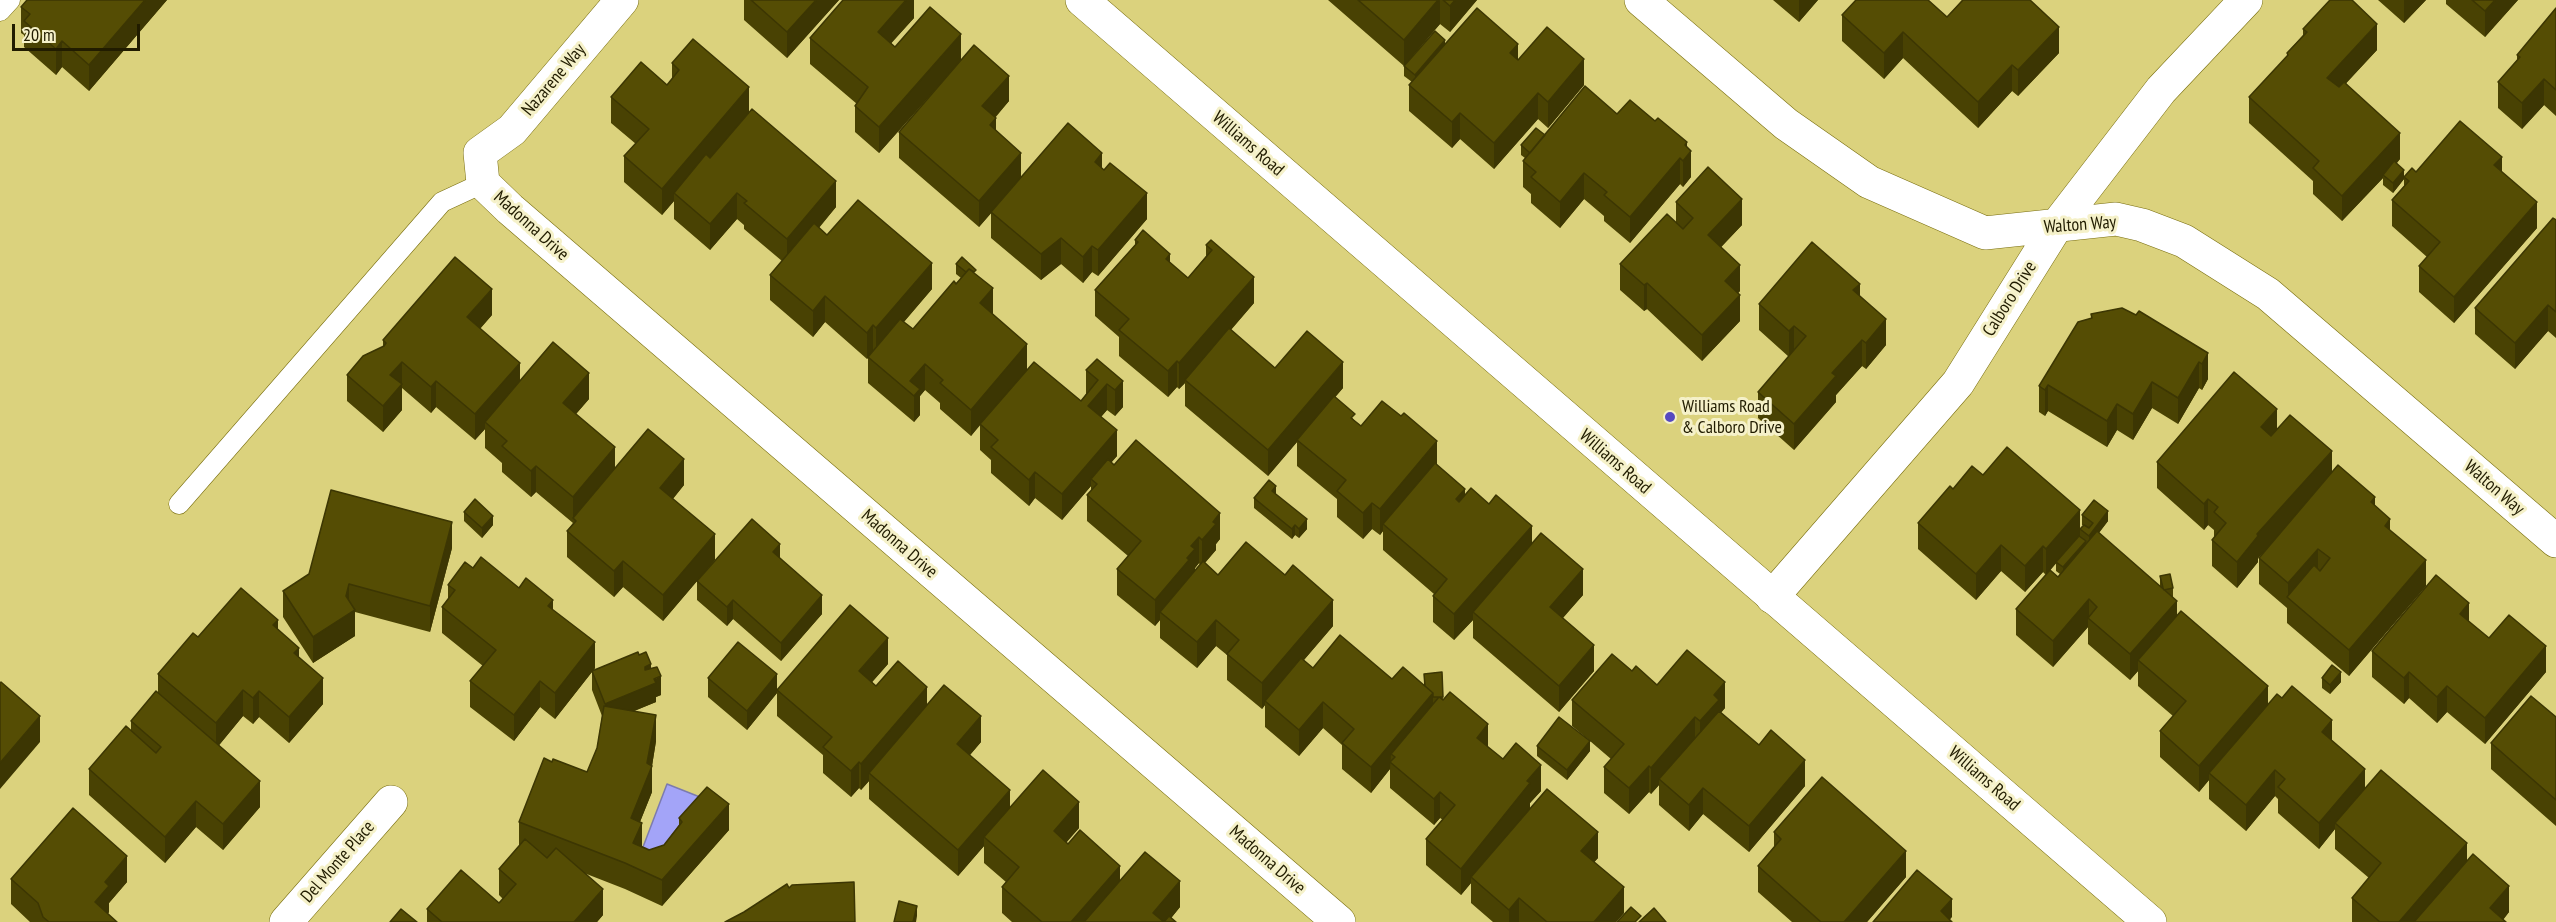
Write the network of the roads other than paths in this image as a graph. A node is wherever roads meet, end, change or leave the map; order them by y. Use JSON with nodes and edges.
{"nodes":[{"id":1,"x":10,"y":0,"type":"edge"},
{"id":2,"x":622,"y":0,"type":"edge"},
{"id":3,"x":1082,"y":0,"type":"edge"},
{"id":4,"x":1641,"y":0,"type":"edge"},
{"id":5,"x":2246,"y":0,"type":"edge"},
{"id":6,"x":0,"y":11,"type":"edge"},
{"id":7,"x":481,"y":168,"type":"junction"},
{"id":8,"x":2057,"y":225,"type":"junction"},
{"id":9,"x":179,"y":504,"type":"dead end"},
{"id":10,"x":2556,"y":541,"type":"edge"},
{"id":11,"x":1772,"y":597,"type":"junction"},
{"id":12,"x":391,"y":802,"type":"dead end"},
{"id":13,"x":286,"y":922,"type":"edge"},
{"id":14,"x":1339,"y":922,"type":"edge"},
{"id":15,"x":2150,"y":922,"type":"edge"}],
"edges":[{"from":1,"to":6,"type":"lane"},
{"from":2,"to":7,"type":"street","name":"Nazarene Way"},
{"from":3,"to":11,"type":"street","name":"Williams Road"},
{"from":4,"to":8,"type":"street","name":"Walton Way"},
{"from":5,"to":8,"type":"street","name":"Calboro Drive"},
{"from":7,"to":9,"type":"lane"},
{"from":7,"to":14,"type":"street","name":"Madonna Drive"},
{"from":8,"to":10,"type":"street","name":"Walton Way"},
{"from":8,"to":11,"type":"street","name":"Calboro Drive"},
{"from":11,"to":15,"type":"street","name":"Williams Road"},
{"from":12,"to":13,"type":"street","name":"Del Monte Place"}]}
